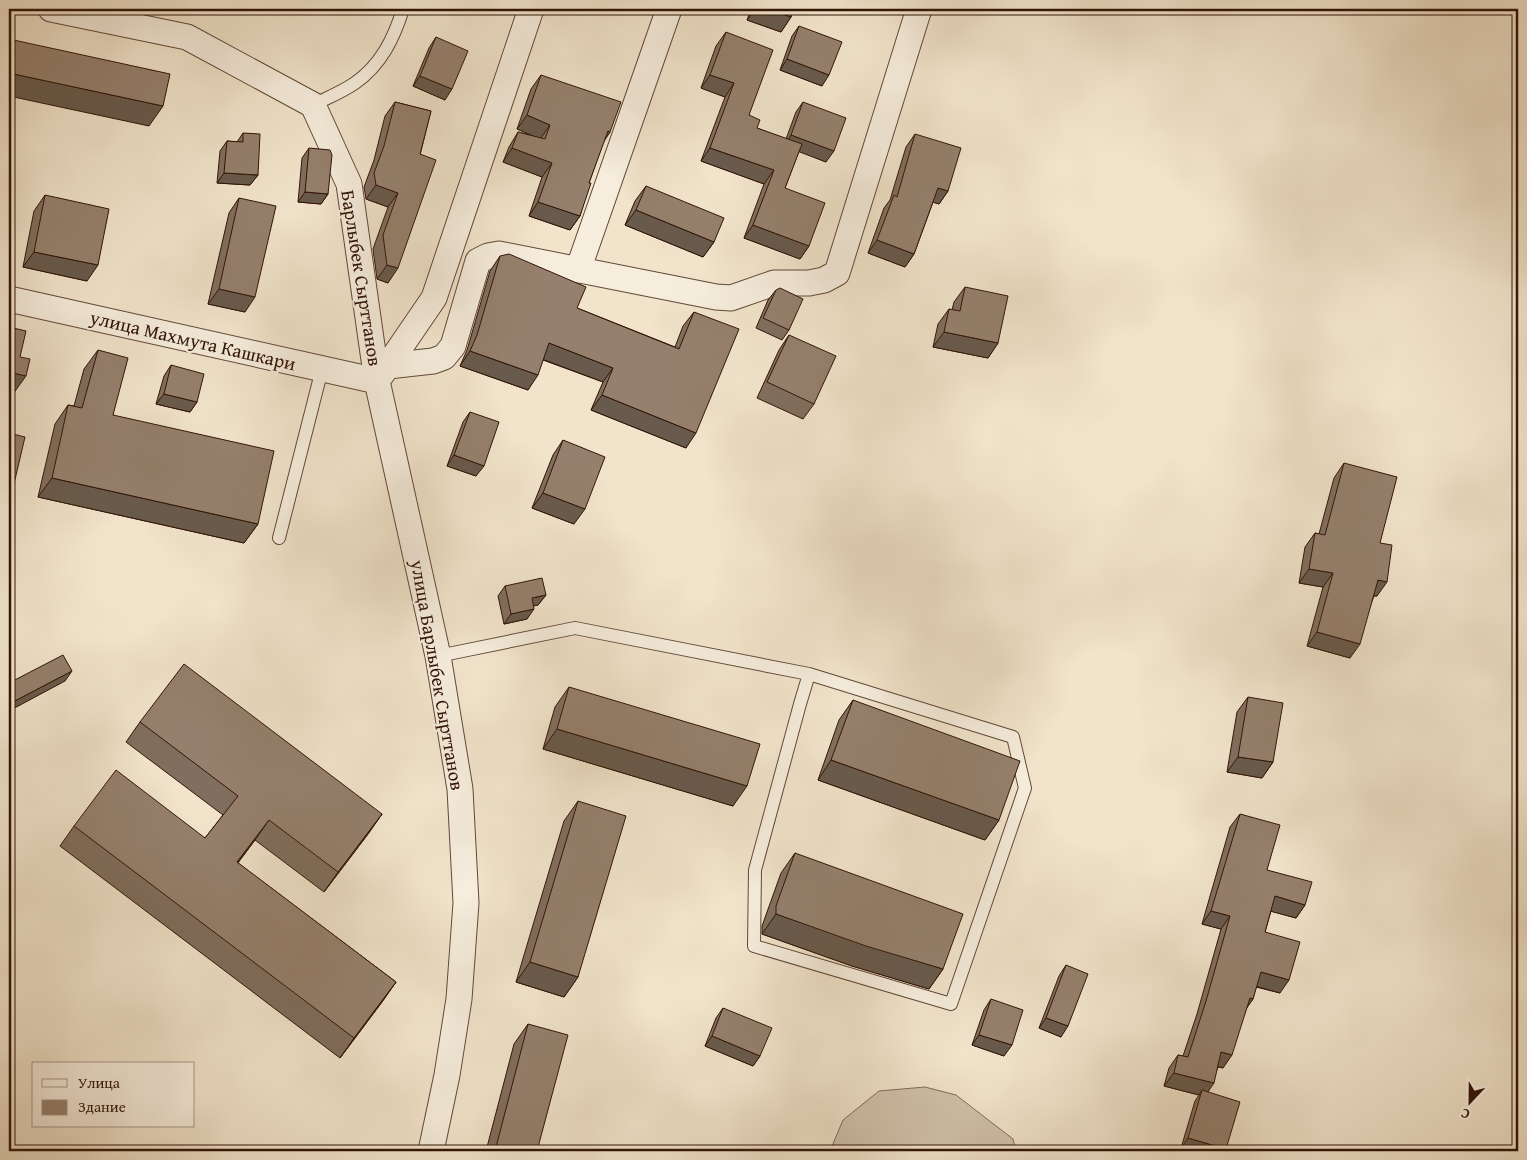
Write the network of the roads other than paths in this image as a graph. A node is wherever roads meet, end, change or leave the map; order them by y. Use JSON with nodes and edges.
{"nodes":[{"id":1,"x":51,"y":9,"type":"edge"},
{"id":2,"x":404,"y":9,"type":"edge"},
{"id":3,"x":531,"y":9,"type":"edge"},
{"id":4,"x":669,"y":9,"type":"edge"},
{"id":5,"x":919,"y":9,"type":"edge"},
{"id":6,"x":313,"y":106,"type":"junction"},
{"id":7,"x":578,"y":270,"type":"junction"},
{"id":8,"x":9,"y":299,"type":"edge"},
{"id":9,"x":322,"y":369,"type":"junction"},
{"id":10,"x":382,"y":373,"type":"junction"},
{"id":11,"x":279,"y":538,"type":"dead end"},
{"id":12,"x":438,"y":656,"type":"junction"},
{"id":13,"x":809,"y":674,"type":"junction"},
{"id":14,"x":431,"y":1151,"type":"edge"}],
"edges":[{"from":1,"to":6,"type":"street"},
{"from":2,"to":6,"type":"lane"},
{"from":3,"to":10,"type":"street"},
{"from":4,"to":7,"type":"street"},
{"from":5,"to":7,"type":"street"},
{"from":6,"to":10,"type":"street","name":"Барлыбек Сырттанов"},
{"from":7,"to":10,"type":"street","name":"улица Махмута Кашкари"},
{"from":8,"to":9,"type":"street","name":"улица Махмута Кашкари"},
{"from":9,"to":10,"type":"street","name":"улица Махмута Кашкари"},
{"from":9,"to":11,"type":"lane"},
{"from":10,"to":12,"type":"street","name":"улица Барлыбек Сырттанов"},
{"from":12,"to":13,"type":"lane"},
{"from":12,"to":14,"type":"street","name":"улица Барлыбек Сырттанов"},
{"from":13,"to":13,"type":"lane"}]}
